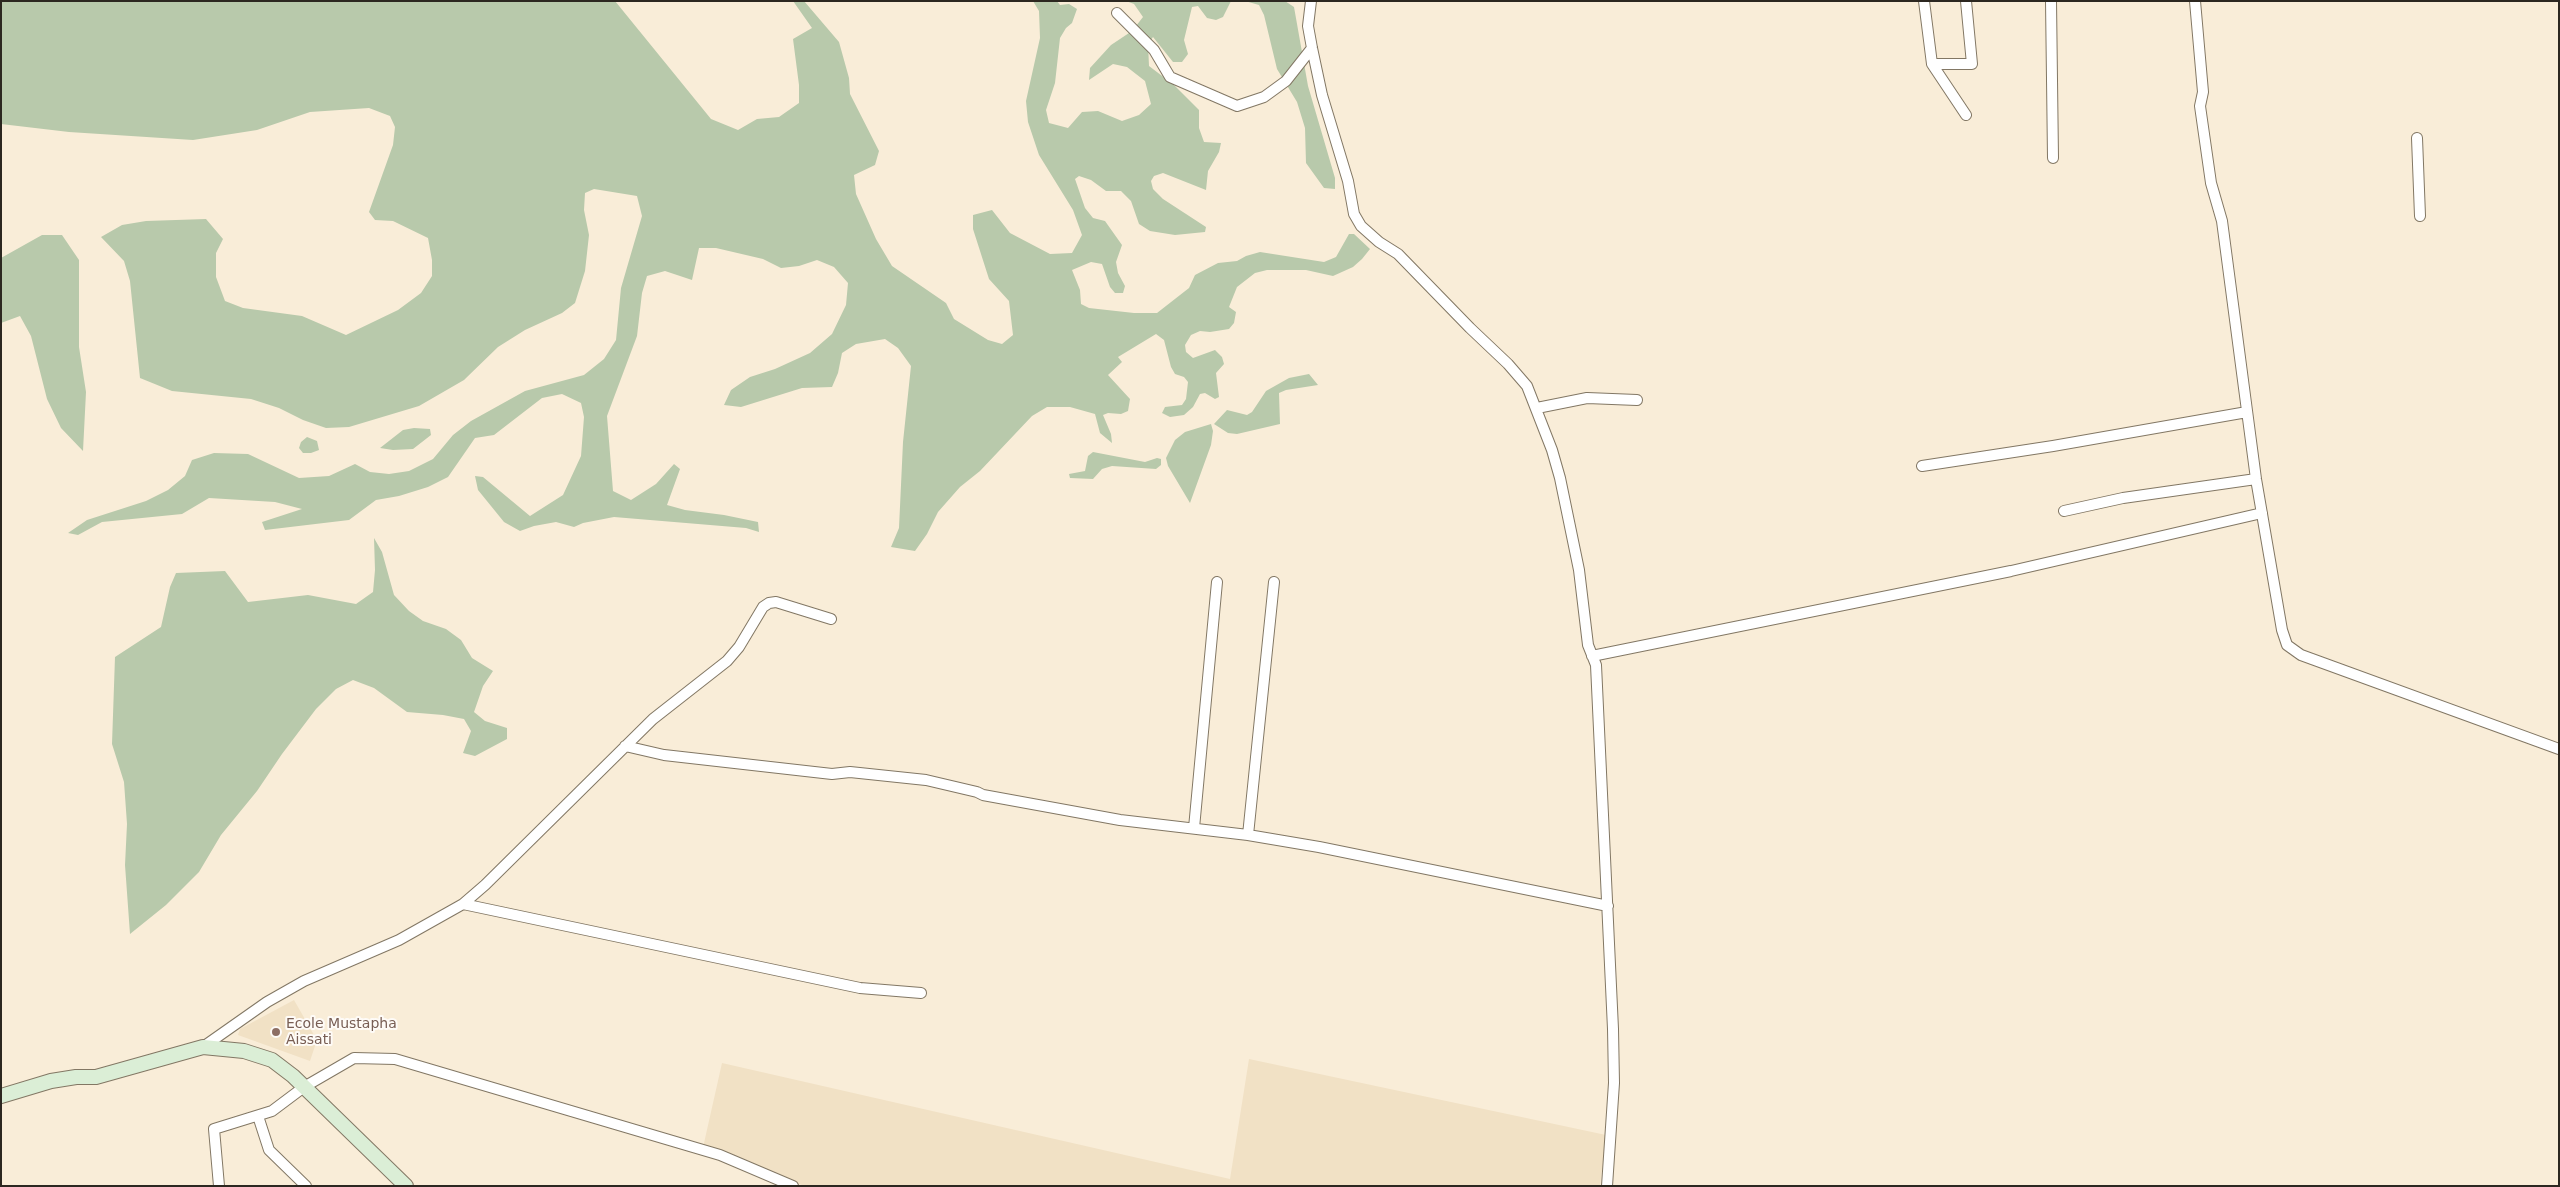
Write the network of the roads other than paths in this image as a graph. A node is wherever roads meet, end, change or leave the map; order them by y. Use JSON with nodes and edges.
{"nodes":[{"id":1,"x":1310,"y":1,"type":"edge"},
{"id":2,"x":1924,"y":1,"type":"edge"},
{"id":3,"x":1966,"y":1,"type":"edge"},
{"id":4,"x":2051,"y":1,"type":"edge"},
{"id":5,"x":2195,"y":1,"type":"edge"},
{"id":6,"x":1117,"y":13,"type":"dead end"},
{"id":7,"x":1312,"y":48,"type":"junction"},
{"id":8,"x":1932,"y":64,"type":"junction"},
{"id":9,"x":1966,"y":115,"type":"dead end"},
{"id":10,"x":2417,"y":138,"type":"dead end"},
{"id":11,"x":2053,"y":158,"type":"dead end"},
{"id":12,"x":2420,"y":216,"type":"dead end"},
{"id":13,"x":1637,"y":400,"type":"dead end"},
{"id":14,"x":1537,"y":408,"type":"junction"},
{"id":15,"x":2247,"y":412,"type":"junction"},
{"id":16,"x":1922,"y":466,"type":"dead end"},
{"id":17,"x":2256,"y":479,"type":"junction"},
{"id":18,"x":2064,"y":511,"type":"dead end"},
{"id":19,"x":2262,"y":513,"type":"junction"},
{"id":20,"x":1217,"y":582,"type":"dead end"},
{"id":21,"x":1274,"y":582,"type":"dead end"},
{"id":22,"x":831,"y":619,"type":"dead end"},
{"id":23,"x":1592,"y":656,"type":"junction"},
{"id":24,"x":625,"y":746,"type":"junction"},
{"id":25,"x":2559,"y":749,"type":"edge"},
{"id":26,"x":1194,"y":828,"type":"junction"},
{"id":27,"x":1248,"y":835,"type":"junction"},
{"id":28,"x":463,"y":904,"type":"junction"},
{"id":29,"x":1608,"y":906,"type":"junction"},
{"id":30,"x":921,"y":993,"type":"dead end"},
{"id":31,"x":204,"y":1047,"type":"junction"},
{"id":32,"x":304,"y":1087,"type":"junction"},
{"id":33,"x":1,"y":1096,"type":"edge"},
{"id":34,"x":258,"y":1116,"type":"junction"},
{"id":35,"x":219,"y":1186,"type":"edge"},
{"id":36,"x":306,"y":1186,"type":"edge"},
{"id":37,"x":406,"y":1186,"type":"edge"},
{"id":38,"x":793,"y":1186,"type":"edge"},
{"id":39,"x":1607,"y":1186,"type":"edge"}],
"edges":[{"from":1,"to":7,"type":"street"},
{"from":2,"to":8,"type":"street"},
{"from":3,"to":8,"type":"street"},
{"from":4,"to":11,"type":"street"},
{"from":5,"to":15,"type":"street"},
{"from":6,"to":7,"type":"street"},
{"from":7,"to":14,"type":"street"},
{"from":8,"to":9,"type":"street"},
{"from":10,"to":12,"type":"street"},
{"from":13,"to":14,"type":"street"},
{"from":14,"to":23,"type":"street"},
{"from":15,"to":16,"type":"street"},
{"from":15,"to":17,"type":"street"},
{"from":17,"to":18,"type":"street"},
{"from":17,"to":19,"type":"street"},
{"from":19,"to":23,"type":"street"},
{"from":19,"to":25,"type":"street"},
{"from":20,"to":26,"type":"street"},
{"from":21,"to":27,"type":"street"},
{"from":22,"to":24,"type":"street"},
{"from":23,"to":29,"type":"street"},
{"from":24,"to":26,"type":"street"},
{"from":24,"to":28,"type":"street"},
{"from":26,"to":27,"type":"street"},
{"from":27,"to":29,"type":"street"},
{"from":28,"to":30,"type":"street"},
{"from":28,"to":31,"type":"street"},
{"from":29,"to":39,"type":"street"},
{"from":31,"to":32,"type":"street"},
{"from":31,"to":33,"type":"street"},
{"from":32,"to":34,"type":"street"},
{"from":32,"to":37,"type":"street"},
{"from":32,"to":38,"type":"street"},
{"from":34,"to":35,"type":"street"},
{"from":34,"to":36,"type":"street"}]}
